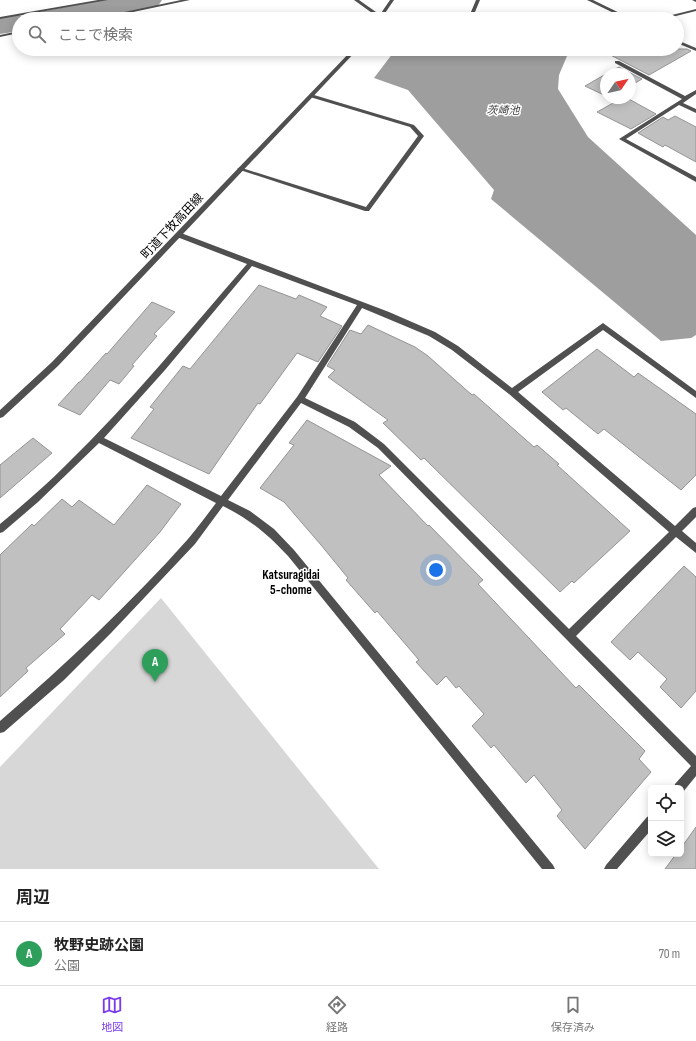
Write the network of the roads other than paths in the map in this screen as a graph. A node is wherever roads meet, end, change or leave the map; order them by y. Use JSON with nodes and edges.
{"nodes":[{"id":1,"x":106,"y":0,"type":"edge"},
{"id":2,"x":188,"y":0,"type":"edge"},
{"id":3,"x":356,"y":0,"type":"edge"},
{"id":4,"x":392,"y":0,"type":"edge"},
{"id":5,"x":478,"y":0,"type":"edge"},
{"id":6,"x":589,"y":0,"type":"edge"},
{"id":7,"x":696,"y":10,"type":"edge"},
{"id":8,"x":35,"y":12,"type":"edge"},
{"id":9,"x":128,"y":12,"type":"edge"},
{"id":10,"x":372,"y":12,"type":"edge"},
{"id":11,"x":384,"y":12,"type":"edge"},
{"id":12,"x":473,"y":12,"type":"edge"},
{"id":13,"x":615,"y":12,"type":"edge"},
{"id":14,"x":684,"y":13,"type":"edge"},
{"id":15,"x":12,"y":16,"type":"edge"},
{"id":16,"x":0,"y":18,"type":"edge"},
{"id":17,"x":12,"y":33,"type":"edge"},
{"id":18,"x":0,"y":36,"type":"edge"},
{"id":19,"x":684,"y":44,"type":"edge"},
{"id":20,"x":696,"y":50,"type":"edge"},
{"id":21,"x":349,"y":56,"type":"edge"},
{"id":22,"x":617,"y":62,"type":"dead end"},
{"id":23,"x":696,"y":92,"type":"edge"},
{"id":24,"x":312,"y":96,"type":"junction"},
{"id":25,"x":686,"y":99,"type":"junction"},
{"id":26,"x":679,"y":103,"type":"junction"},
{"id":27,"x":696,"y":111,"type":"edge"},
{"id":28,"x":240,"y":169,"type":"junction"},
{"id":29,"x":696,"y":180,"type":"edge"},
{"id":30,"x":179,"y":235,"type":"junction"},
{"id":31,"x":251,"y":263,"type":"junction"},
{"id":32,"x":361,"y":304,"type":"junction"},
{"id":33,"x":512,"y":392,"type":"junction"},
{"id":34,"x":696,"y":395,"type":"edge"},
{"id":35,"x":300,"y":399,"type":"junction"},
{"id":36,"x":0,"y":415,"type":"edge"},
{"id":37,"x":99,"y":440,"type":"junction"},
{"id":38,"x":224,"y":501,"type":"junction"},
{"id":39,"x":696,"y":512,"type":"edge"},
{"id":40,"x":0,"y":529,"type":"edge"},
{"id":41,"x":676,"y":532,"type":"junction"},
{"id":42,"x":696,"y":549,"type":"edge"},
{"id":43,"x":569,"y":636,"type":"junction"},
{"id":44,"x":0,"y":728,"type":"edge"},
{"id":45,"x":696,"y":763,"type":"edge"},
{"id":46,"x":696,"y":768,"type":"edge"},
{"id":47,"x":682,"y":785,"type":"edge"},
{"id":48,"x":648,"y":825,"type":"edge"},
{"id":49,"x":549,"y":869,"type":"edge"},
{"id":50,"x":610,"y":869,"type":"edge"}],
"edges":[{"from":1,"to":8,"type":"street"},
{"from":2,"to":9,"type":"street"},
{"from":3,"to":10,"type":"street"},
{"from":4,"to":11,"type":"street"},
{"from":5,"to":12,"type":"street"},
{"from":6,"to":13,"type":"street"},
{"from":7,"to":14,"type":"street"},
{"from":15,"to":16,"type":"street"},
{"from":17,"to":18,"type":"street"},
{"from":19,"to":20,"type":"street"},
{"from":21,"to":24,"type":"street","name":"町道下牧高田線"},
{"from":22,"to":25,"type":"street"},
{"from":23,"to":25,"type":"street"},
{"from":24,"to":28,"type":"street","name":"町道下牧高田線"},
{"from":24,"to":28,"type":"street"},
{"from":25,"to":26,"type":"street"},
{"from":26,"to":27,"type":"street"},
{"from":26,"to":29,"type":"street"},
{"from":28,"to":30,"type":"street","name":"町道下牧高田線"},
{"from":30,"to":31,"type":"street"},
{"from":30,"to":36,"type":"street","name":"町道下牧高田線"},
{"from":31,"to":32,"type":"street"},
{"from":31,"to":37,"type":"street"},
{"from":32,"to":33,"type":"street"},
{"from":32,"to":35,"type":"street"},
{"from":33,"to":34,"type":"street"},
{"from":33,"to":41,"type":"street"},
{"from":35,"to":38,"type":"street"},
{"from":35,"to":43,"type":"street"},
{"from":37,"to":38,"type":"street"},
{"from":37,"to":40,"type":"street"},
{"from":38,"to":44,"type":"street"},
{"from":38,"to":49,"type":"street"},
{"from":39,"to":41,"type":"street"},
{"from":41,"to":42,"type":"street"},
{"from":41,"to":43,"type":"street"},
{"from":43,"to":45,"type":"street"},
{"from":46,"to":47,"type":"street"},
{"from":48,"to":50,"type":"street"}]}
